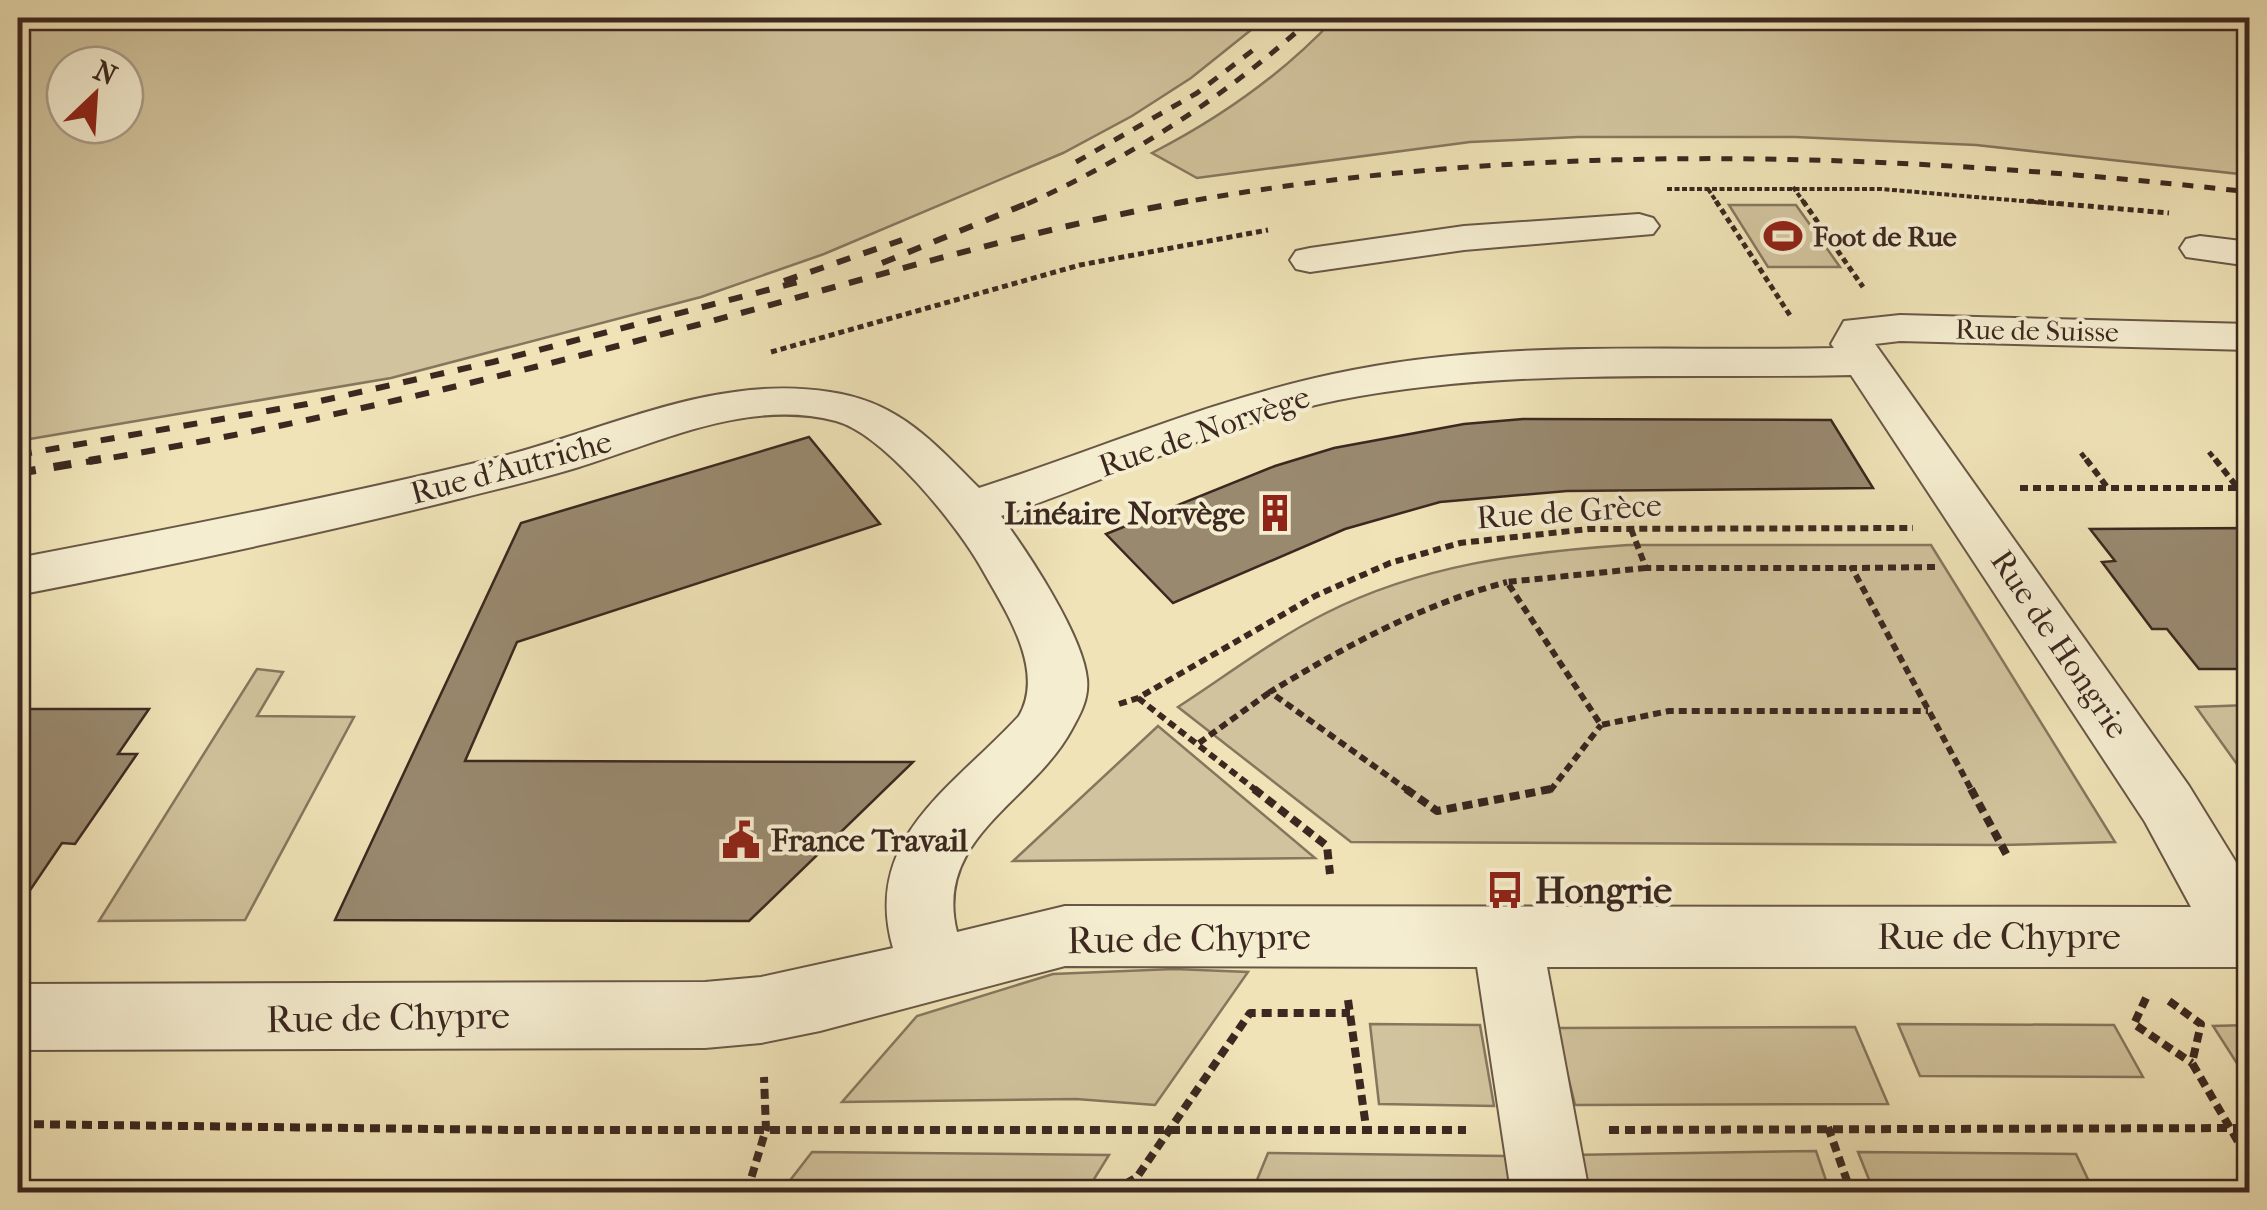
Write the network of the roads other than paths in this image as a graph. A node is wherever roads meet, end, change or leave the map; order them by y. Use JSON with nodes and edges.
{"nodes":[{"id":1,"x":1639,"y":226,"type":"dead end"},
{"id":2,"x":2200,"y":248,"type":"dead end"},
{"id":3,"x":2250,"y":254,"type":"edge"},
{"id":4,"x":1310,"y":260,"type":"dead end"},
{"id":5,"x":2250,"y":336,"type":"edge"},
{"id":6,"x":1864,"y":362,"type":"junction"},
{"id":7,"x":969,"y":509,"type":"junction"},
{"id":8,"x":18,"y":576,"type":"edge"},
{"id":9,"x":2246,"y":936,"type":"edge"},
{"id":10,"x":1507,"y":937,"type":"junction"},
{"id":11,"x":934,"y":969,"type":"junction"},
{"id":12,"x":18,"y":1017,"type":"edge"},
{"id":13,"x":1545,"y":1161,"type":"edge"}],
"edges":[{"from":1,"to":4,"type":"street"},
{"from":2,"to":3,"type":"street"},
{"from":5,"to":6,"type":"street","name":"Rue de Suisse"},
{"from":6,"to":7,"type":"street","name":"Rue de Norvège"},
{"from":6,"to":9,"type":"street","name":"Rue de Hongrie"},
{"from":7,"to":8,"type":"street","name":"Rue d'Autriche"},
{"from":7,"to":11,"type":"street"},
{"from":9,"to":10,"type":"street","name":"Rue de Chypre"},
{"from":10,"to":11,"type":"street","name":"Rue de Chypre"},
{"from":10,"to":13,"type":"street"},
{"from":11,"to":12,"type":"street","name":"Rue de Chypre"}]}
